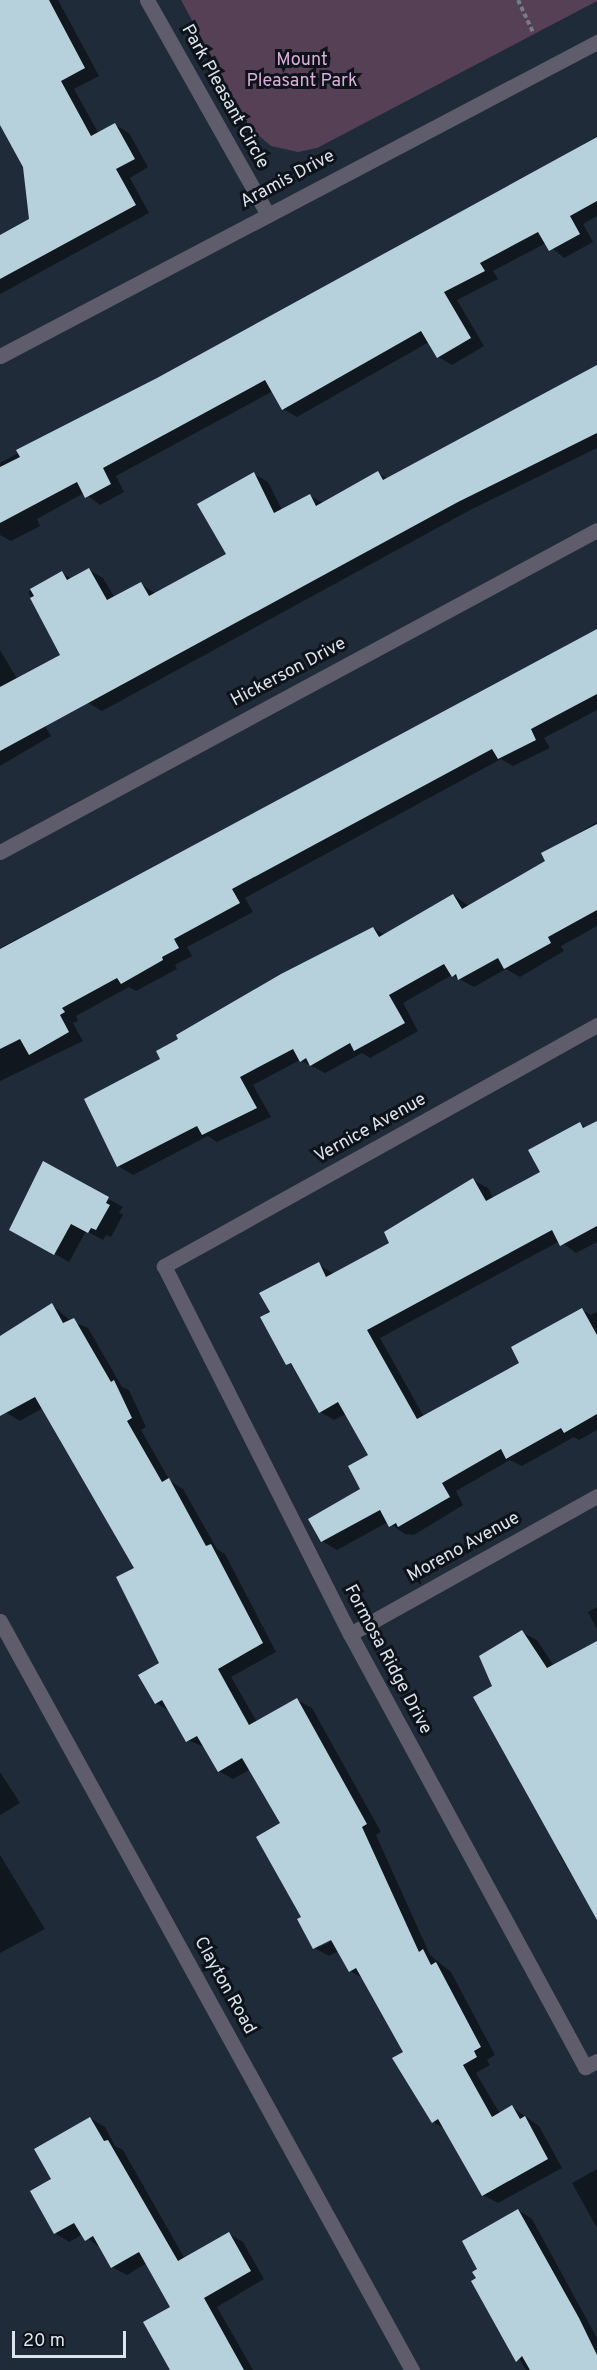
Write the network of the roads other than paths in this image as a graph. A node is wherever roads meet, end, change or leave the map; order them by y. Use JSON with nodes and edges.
{"nodes":[{"id":1,"x":147,"y":0,"type":"edge"},
{"id":2,"x":597,"y":42,"type":"edge"},
{"id":3,"x":267,"y":213,"type":"junction"},
{"id":4,"x":0,"y":356,"type":"edge"},
{"id":5,"x":597,"y":530,"type":"edge"},
{"id":6,"x":0,"y":852,"type":"edge"},
{"id":7,"x":597,"y":1025,"type":"edge"},
{"id":8,"x":164,"y":1266,"type":"joint"},
{"id":9,"x":597,"y":1496,"type":"edge"},
{"id":10,"x":0,"y":1621,"type":"edge"},
{"id":11,"x":350,"y":1634,"type":"junction"},
{"id":12,"x":591,"y":2064,"type":"edge"},
{"id":13,"x":412,"y":2370,"type":"edge"}],
"edges":[{"from":1,"to":3,"type":"street","name":"Park Pleasant Circle"},
{"from":2,"to":3,"type":"street","name":"Aramis Drive"},
{"from":3,"to":4,"type":"street","name":"Aramis Drive"},
{"from":5,"to":6,"type":"street","name":"Hickerson Drive"},
{"from":7,"to":8,"type":"street","name":"Vernice Avenue"},
{"from":8,"to":11,"type":"street","name":"Formosa Ridge Drive"},
{"from":9,"to":11,"type":"street","name":"Moreno Avenue"},
{"from":10,"to":13,"type":"street","name":"Clayton Road"},
{"from":11,"to":12,"type":"street","name":"Formosa Ridge Drive"}]}
